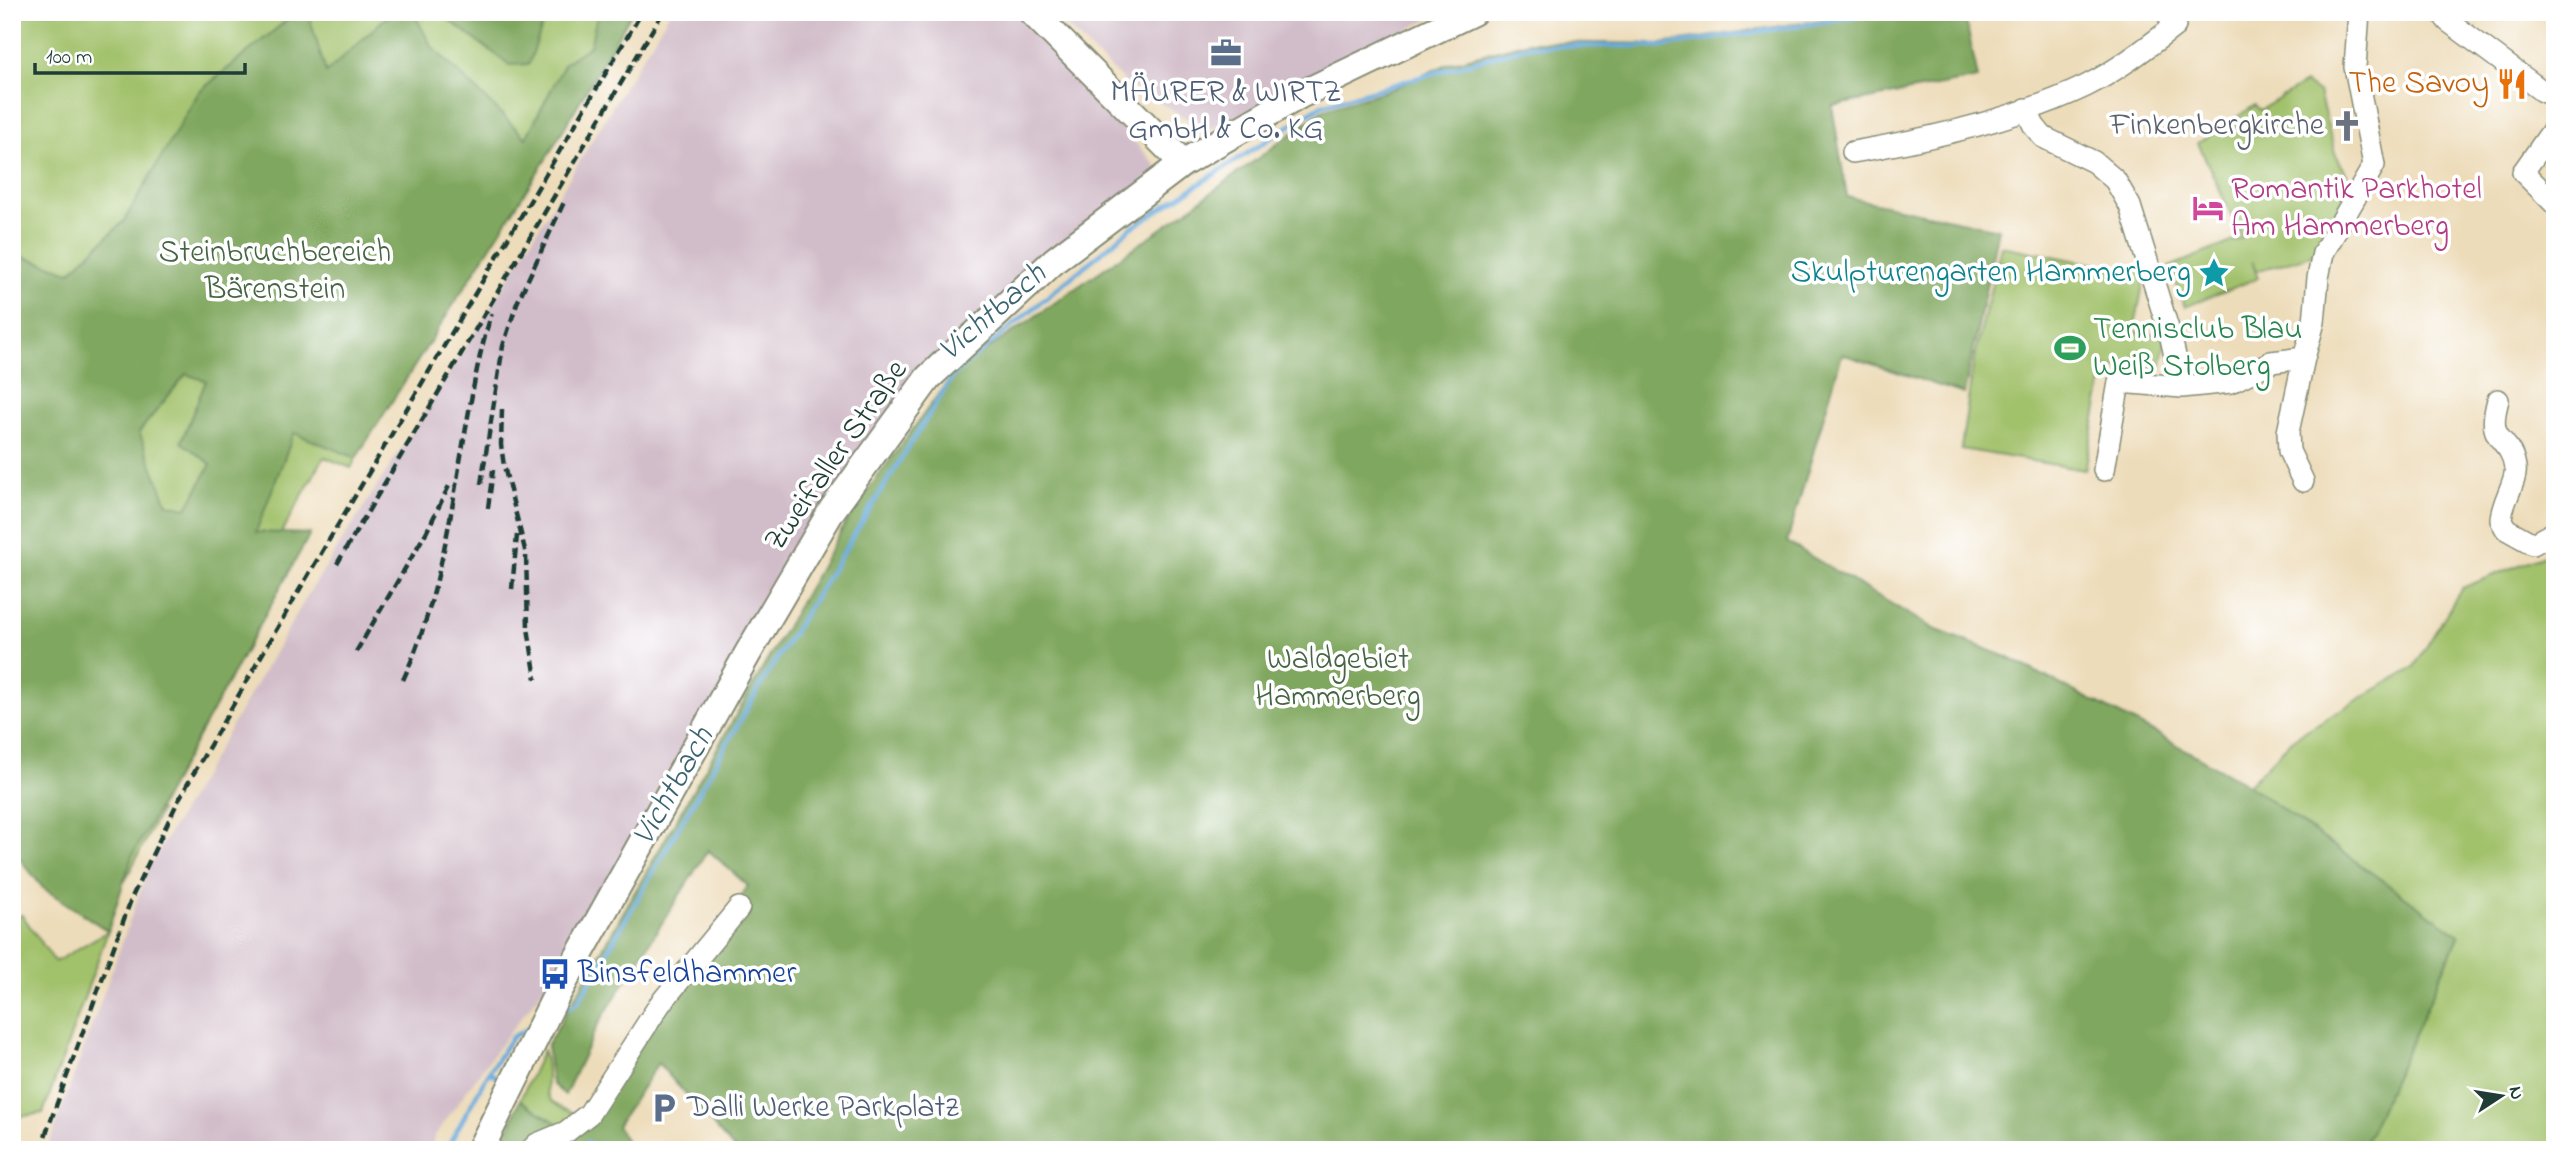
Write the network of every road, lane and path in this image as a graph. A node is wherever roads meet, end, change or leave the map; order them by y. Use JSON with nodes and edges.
{"nodes":[{"id":1,"x":1032,"y":12,"type":"edge"},
{"id":2,"x":1473,"y":12,"type":"edge"},
{"id":3,"x":2166,"y":12,"type":"edge"},
{"id":4,"x":2359,"y":12,"type":"edge"},
{"id":5,"x":2441,"y":12,"type":"edge"},
{"id":6,"x":2555,"y":96,"type":"edge"},
{"id":7,"x":2026,"y":109,"type":"junction"},
{"id":8,"x":2555,"y":127,"type":"edge"},
{"id":9,"x":1853,"y":152,"type":"dead end"},
{"id":10,"x":1183,"y":163,"type":"junction"},
{"id":11,"x":2555,"y":204,"type":"edge"},
{"id":12,"x":2304,"y":358,"type":"junction"},
{"id":13,"x":2182,"y":387,"type":"junction"},
{"id":14,"x":2498,"y":400,"type":"dead end"},
{"id":15,"x":2104,"y":470,"type":"dead end"},
{"id":16,"x":2303,"y":481,"type":"dead end"},
{"id":17,"x":2555,"y":532,"type":"edge"},
{"id":18,"x":739,"y":908,"type":"dead end"},
{"id":19,"x":480,"y":1150,"type":"edge"},
{"id":20,"x":531,"y":1150,"type":"edge"}],
"edges":[{"from":1,"to":10,"type":"main road"},
{"from":2,"to":10,"type":"main road","name":"Zweifaller Straße"},
{"from":3,"to":7,"type":"street"},
{"from":4,"to":12,"type":"street"},
{"from":5,"to":6,"type":"street"},
{"from":7,"to":9,"type":"street"},
{"from":7,"to":13,"type":"street"},
{"from":8,"to":11,"type":"street"},
{"from":10,"to":19,"type":"main road","name":"Zweifaller Straße"},
{"from":12,"to":13,"type":"street"},
{"from":12,"to":16,"type":"street"},
{"from":13,"to":15,"type":"street"},
{"from":14,"to":17,"type":"street"},
{"from":18,"to":20,"type":"street"}]}
